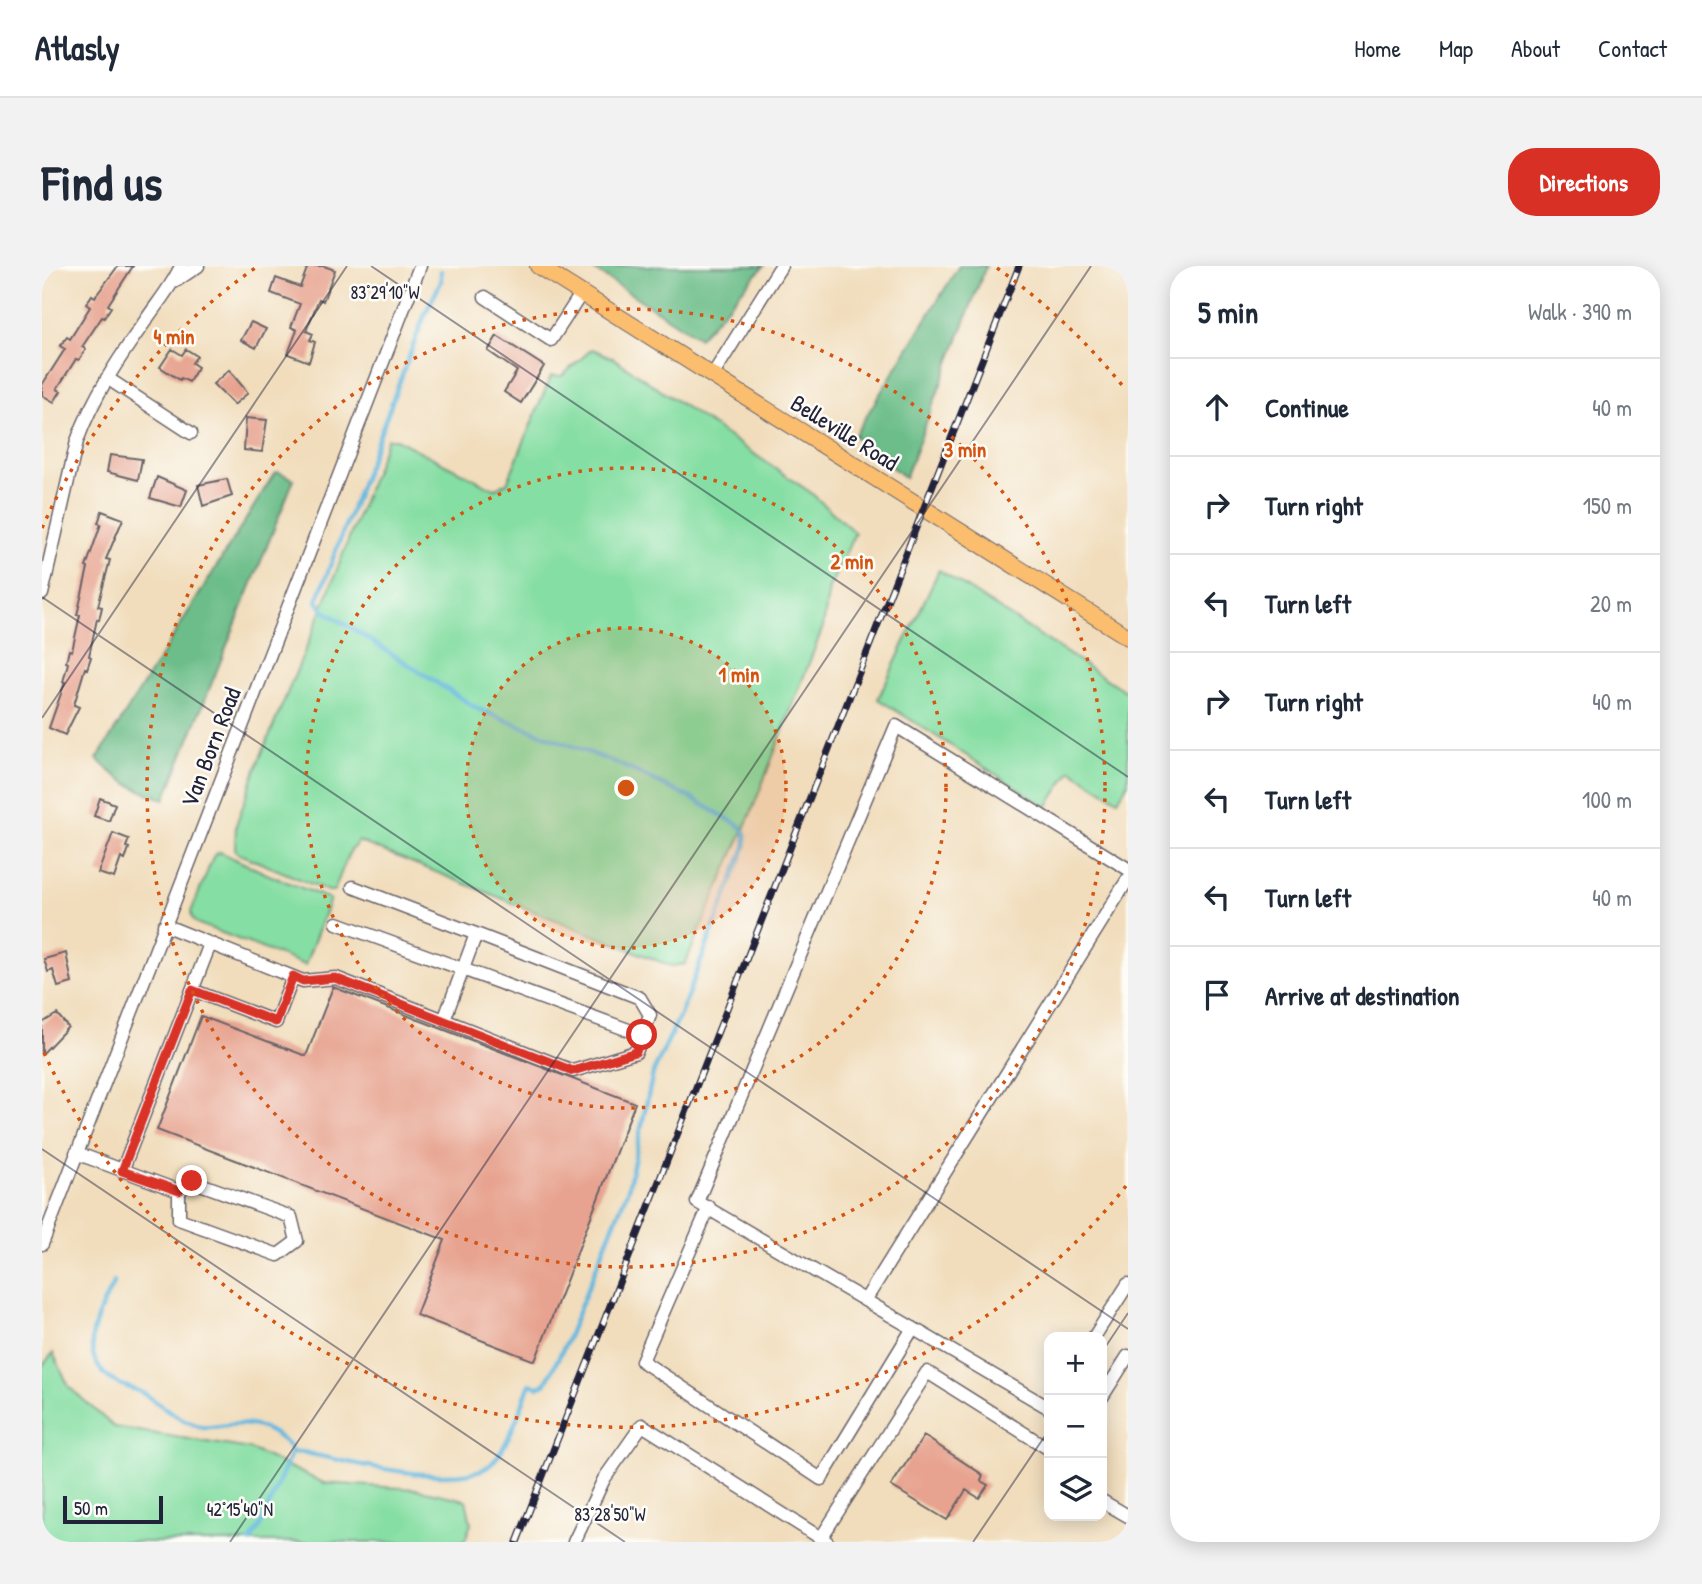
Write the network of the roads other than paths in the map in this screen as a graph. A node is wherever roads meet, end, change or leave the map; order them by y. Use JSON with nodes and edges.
{"nodes":[{"id":1,"x":181,"y":266,"type":"edge"},
{"id":2,"x":198,"y":266,"type":"edge"},
{"id":3,"x":419,"y":266,"type":"edge"},
{"id":4,"x":538,"y":266,"type":"edge"},
{"id":5,"x":781,"y":266,"type":"edge"},
{"id":6,"x":174,"y":282,"type":"junction"},
{"id":7,"x":581,"y":294,"type":"junction"},
{"id":8,"x":485,"y":297,"type":"dead end"},
{"id":9,"x":712,"y":376,"type":"junction"},
{"id":10,"x":107,"y":378,"type":"junction"},
{"id":11,"x":191,"y":433,"type":"dead end"},
{"id":12,"x":42,"y":594,"type":"edge"},
{"id":13,"x":1128,"y":637,"type":"edge"},
{"id":14,"x":1128,"y":869,"type":"edge"},
{"id":15,"x":1128,"y":879,"type":"edge"},
{"id":16,"x":353,"y":887,"type":"dead end"},
{"id":17,"x":337,"y":923,"type":"dead end"},
{"id":18,"x":163,"y":925,"type":"junction"},
{"id":19,"x":477,"y":934,"type":"junction"},
{"id":20,"x":210,"y":944,"type":"junction"},
{"id":21,"x":463,"y":968,"type":"junction"},
{"id":22,"x":293,"y":976,"type":"junction"},
{"id":23,"x":192,"y":990,"type":"junction"},
{"id":24,"x":444,"y":1020,"type":"junction"},
{"id":25,"x":642,"y":1035,"type":"junction"},
{"id":26,"x":76,"y":1153,"type":"junction"},
{"id":27,"x":122,"y":1171,"type":"junction"},
{"id":28,"x":179,"y":1191,"type":"junction"},
{"id":29,"x":709,"y":1207,"type":"junction"},
{"id":30,"x":48,"y":1211,"type":"edge"},
{"id":31,"x":42,"y":1244,"type":"edge"},
{"id":32,"x":1128,"y":1284,"type":"edge"},
{"id":33,"x":866,"y":1299,"type":"junction"},
{"id":34,"x":913,"y":1328,"type":"junction"},
{"id":35,"x":1097,"y":1332,"type":"edge"},
{"id":36,"x":1128,"y":1356,"type":"edge"},
{"id":37,"x":1103,"y":1395,"type":"edge"},
{"id":38,"x":1044,"y":1405,"type":"edge"},
{"id":39,"x":1044,"y":1446,"type":"edge"},
{"id":40,"x":1107,"y":1504,"type":"edge"},
{"id":41,"x":1128,"y":1516,"type":"edge"},
{"id":42,"x":824,"y":1540,"type":"edge"},
{"id":43,"x":574,"y":1542,"type":"edge"}],
"edges":[{"from":1,"to":6,"type":"street"},
{"from":2,"to":6,"type":"street"},
{"from":3,"to":18,"type":"street","name":"Van Born Road"},
{"from":4,"to":7,"type":"main road","name":"Belleville Road"},
{"from":5,"to":9,"type":"street"},
{"from":6,"to":10,"type":"street"},
{"from":7,"to":8,"type":"street"},
{"from":7,"to":9,"type":"main road","name":"Belleville Road"},
{"from":9,"to":13,"type":"main road","name":"Belleville Road"},
{"from":10,"to":11,"type":"street"},
{"from":10,"to":12,"type":"street"},
{"from":14,"to":29,"type":"street"},
{"from":15,"to":33,"type":"street"},
{"from":16,"to":19,"type":"street"},
{"from":17,"to":21,"type":"street"},
{"from":18,"to":20,"type":"street"},
{"from":18,"to":26,"type":"street","name":"Van Born Road"},
{"from":19,"to":21,"type":"street"},
{"from":19,"to":25,"type":"street"},
{"from":20,"to":22,"type":"street"},
{"from":20,"to":23,"type":"street"},
{"from":21,"to":24,"type":"street"},
{"from":21,"to":25,"type":"street"},
{"from":22,"to":23,"type":"street"},
{"from":22,"to":24,"type":"street"},
{"from":23,"to":27,"type":"street"},
{"from":24,"to":25,"type":"street"},
{"from":26,"to":27,"type":"street"},
{"from":26,"to":30,"type":"street","name":"Van Born Road"},
{"from":27,"to":28,"type":"street"},
{"from":28,"to":28,"type":"street"},
{"from":29,"to":33,"type":"street"},
{"from":29,"to":34,"type":"street"},
{"from":30,"to":31,"type":"street","name":"Van Born Road"},
{"from":32,"to":35,"type":"street"},
{"from":33,"to":34,"type":"street"},
{"from":34,"to":38,"type":"street"},
{"from":36,"to":37,"type":"street"},
{"from":39,"to":42,"type":"street"},
{"from":40,"to":41,"type":"street"},
{"from":42,"to":43,"type":"street"}]}
